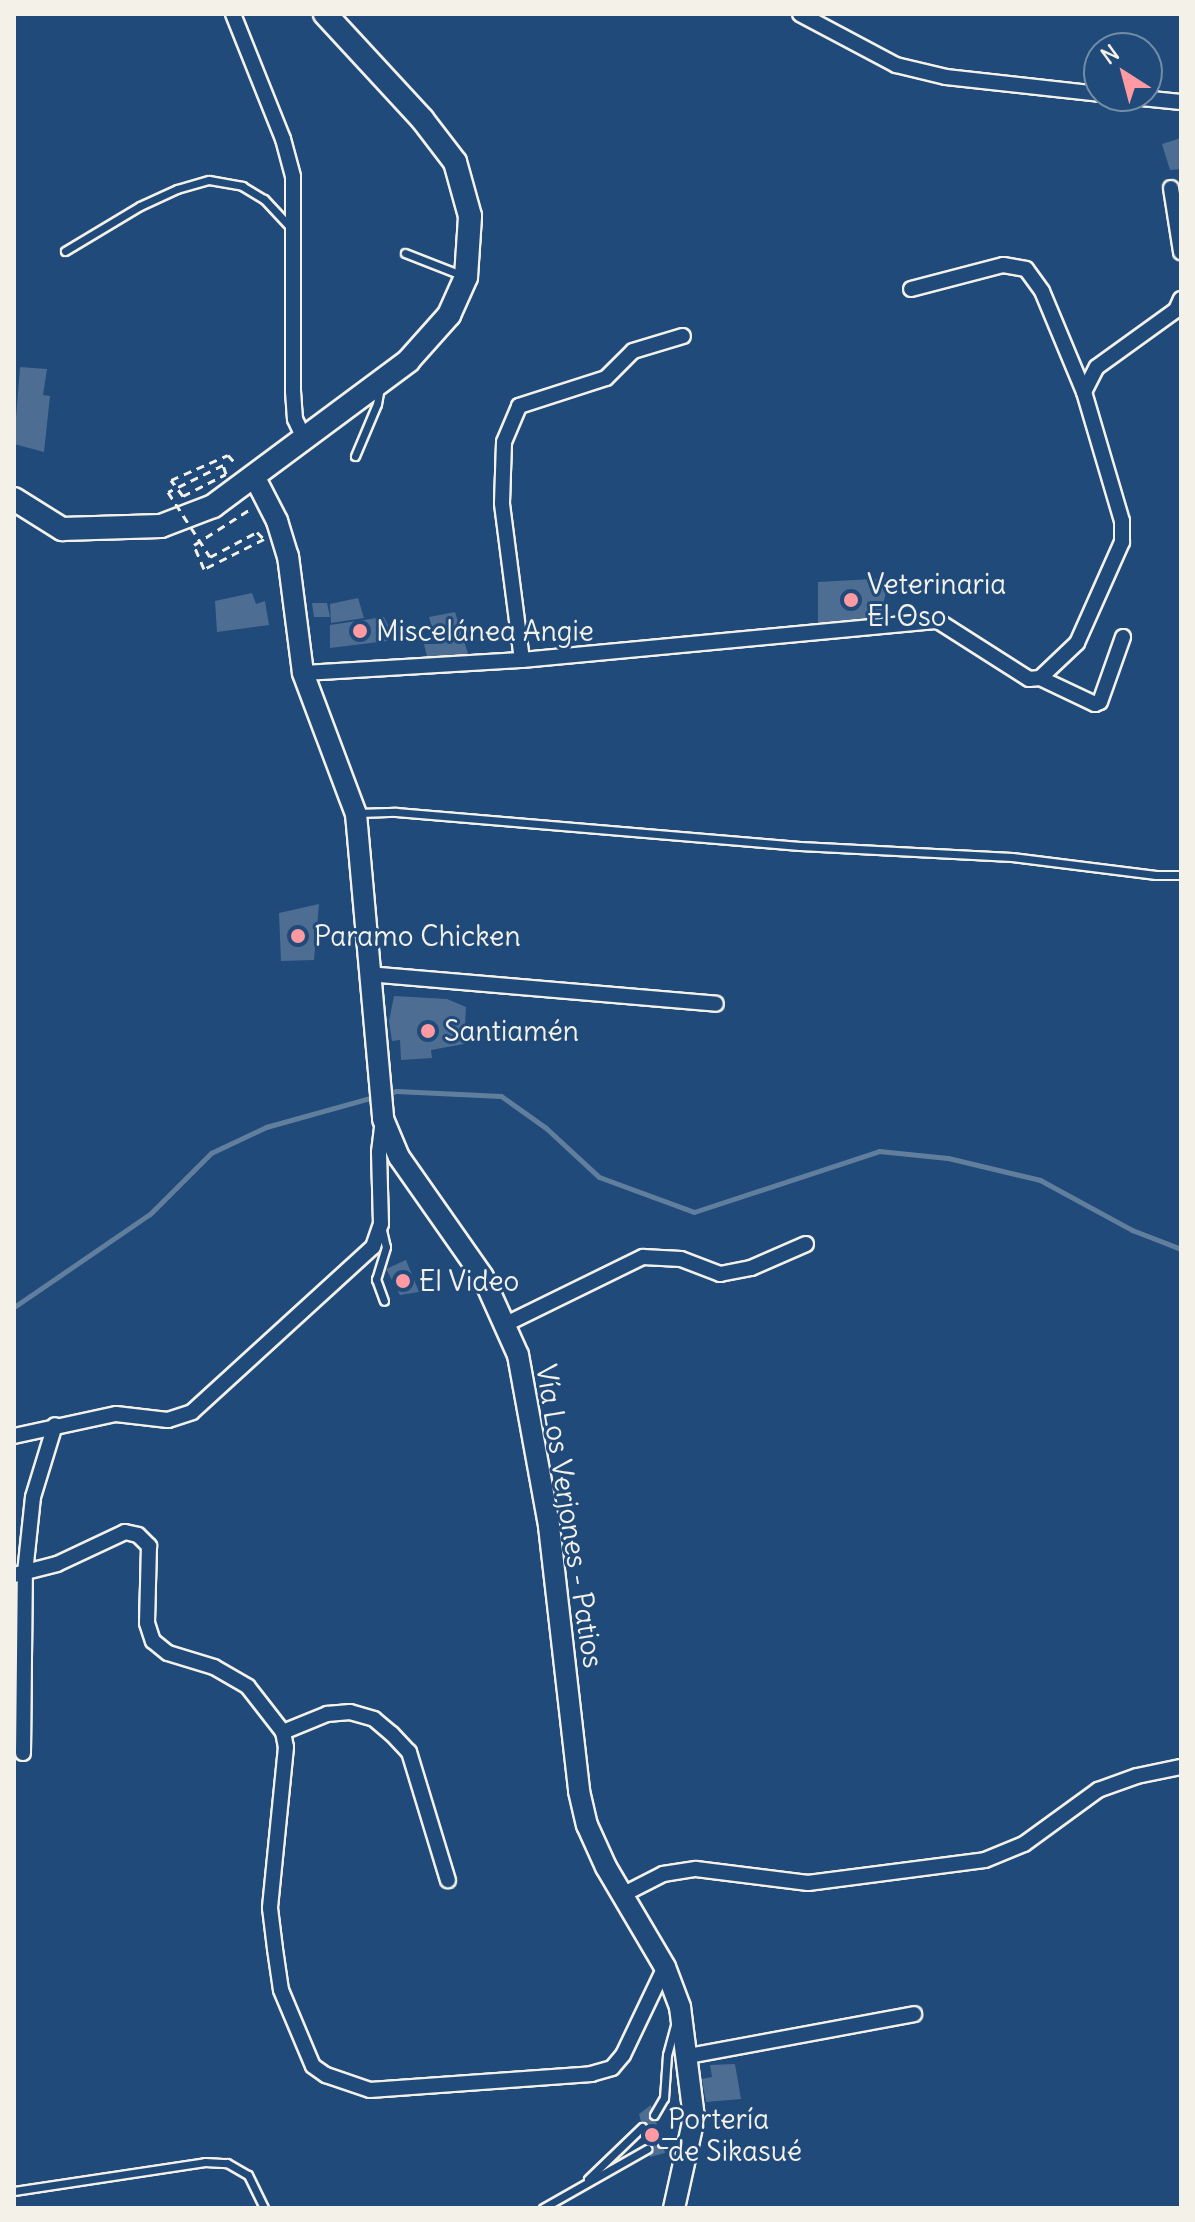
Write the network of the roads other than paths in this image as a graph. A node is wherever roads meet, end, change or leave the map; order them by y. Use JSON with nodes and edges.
{"nodes":[{"id":1,"x":233,"y":14,"type":"edge"},
{"id":2,"x":325,"y":14,"type":"edge"},
{"id":3,"x":800,"y":14,"type":"edge"},
{"id":4,"x":1083,"y":92,"type":"edge"},
{"id":5,"x":1171,"y":188,"type":"dead end"},
{"id":6,"x":293,"y":230,"type":"junction"},
{"id":7,"x":65,"y":251,"type":"dead end"},
{"id":8,"x":1181,"y":252,"type":"edge"},
{"id":9,"x":405,"y":253,"type":"dead end"},
{"id":10,"x":466,"y":277,"type":"junction"},
{"id":11,"x":911,"y":289,"type":"dead end"},
{"id":12,"x":1181,"y":299,"type":"edge"},
{"id":13,"x":683,"y":336,"type":"dead end"},
{"id":14,"x":381,"y":381,"type":"junction"},
{"id":15,"x":1084,"y":392,"type":"junction"},
{"id":16,"x":304,"y":438,"type":"junction"},
{"id":17,"x":355,"y":456,"type":"dead end"},
{"id":18,"x":250,"y":466,"type":"junction"},
{"id":19,"x":14,"y":499,"type":"edge"},
{"id":20,"x":1123,"y":637,"type":"dead end"},
{"id":21,"x":522,"y":660,"type":"junction"},
{"id":22,"x":303,"y":673,"type":"junction"},
{"id":23,"x":1040,"y":678,"type":"junction"},
{"id":24,"x":356,"y":814,"type":"junction"},
{"id":25,"x":1181,"y":875,"type":"edge"},
{"id":26,"x":369,"y":974,"type":"junction"},
{"id":27,"x":716,"y":1004,"type":"dead end"},
{"id":28,"x":382,"y":1104,"type":"junction"},
{"id":29,"x":381,"y":1224,"type":"junction"},
{"id":30,"x":806,"y":1244,"type":"dead end"},
{"id":31,"x":384,"y":1301,"type":"dead end"},
{"id":32,"x":504,"y":1325,"type":"junction"},
{"id":33,"x":55,"y":1425,"type":"junction"},
{"id":34,"x":14,"y":1436,"type":"edge"},
{"id":35,"x":20,"y":1574,"type":"edge"},
{"id":36,"x":283,"y":1732,"type":"junction"},
{"id":37,"x":23,"y":1753,"type":"dead end"},
{"id":38,"x":1181,"y":1767,"type":"edge"},
{"id":39,"x":448,"y":1880,"type":"dead end"},
{"id":40,"x":624,"y":1894,"type":"junction"},
{"id":41,"x":665,"y":1967,"type":"junction"},
{"id":42,"x":680,"y":2007,"type":"junction"},
{"id":43,"x":914,"y":2014,"type":"dead end"},
{"id":44,"x":688,"y":2056,"type":"junction"},
{"id":45,"x":654,"y":2115,"type":"dead end"},
{"id":46,"x":642,"y":2127,"type":"dead end"},
{"id":47,"x":662,"y":2143,"type":"dead end"},
{"id":48,"x":688,"y":2143,"type":"junction"},
{"id":49,"x":647,"y":2149,"type":"dead end"},
{"id":50,"x":581,"y":2186,"type":"junction"},
{"id":51,"x":14,"y":2191,"type":"edge"},
{"id":52,"x":264,"y":2208,"type":"edge"},
{"id":53,"x":543,"y":2208,"type":"edge"},
{"id":54,"x":674,"y":2208,"type":"edge"}],
"edges":[{"from":1,"to":6,"type":"street"},
{"from":2,"to":10,"type":"main road"},
{"from":3,"to":4,"type":"street"},
{"from":5,"to":8,"type":"street"},
{"from":6,"to":7,"type":"lane"},
{"from":6,"to":16,"type":"street"},
{"from":9,"to":10,"type":"lane"},
{"from":10,"to":14,"type":"main road"},
{"from":11,"to":15,"type":"street"},
{"from":12,"to":15,"type":"street"},
{"from":13,"to":21,"type":"street"},
{"from":14,"to":16,"type":"main road"},
{"from":14,"to":17,"type":"lane"},
{"from":15,"to":23,"type":"street"},
{"from":16,"to":18,"type":"main road"},
{"from":18,"to":19,"type":"main road"},
{"from":18,"to":22,"type":"street","name":"Vía Los Verjones - Patios"},
{"from":20,"to":23,"type":"street"},
{"from":21,"to":22,"type":"street"},
{"from":21,"to":23,"type":"street"},
{"from":22,"to":24,"type":"street","name":"Vía Los Verjones - Patios"},
{"from":24,"to":25,"type":"lane"},
{"from":24,"to":26,"type":"street","name":"Vía Los Verjones - Patios"},
{"from":26,"to":27,"type":"street"},
{"from":26,"to":28,"type":"street","name":"Vía Los Verjones - Patios"},
{"from":28,"to":29,"type":"street"},
{"from":28,"to":32,"type":"street","name":"Vía Los Verjones - Patios"},
{"from":29,"to":31,"type":"lane"},
{"from":29,"to":33,"type":"street"},
{"from":30,"to":32,"type":"street"},
{"from":32,"to":40,"type":"street","name":"Vía Los Verjones - Patios"},
{"from":33,"to":34,"type":"street"},
{"from":33,"to":35,"type":"street"},
{"from":35,"to":36,"type":"street"},
{"from":35,"to":37,"type":"street"},
{"from":36,"to":39,"type":"street"},
{"from":36,"to":41,"type":"street"},
{"from":38,"to":40,"type":"street"},
{"from":40,"to":41,"type":"street","name":"Vía Los Verjones - Patios"},
{"from":41,"to":42,"type":"street","name":"Vía Los Verjones - Patios"},
{"from":42,"to":44,"type":"street","name":"Vía Los Verjones - Patios"},
{"from":42,"to":45,"type":"lane"},
{"from":43,"to":44,"type":"street"},
{"from":44,"to":48,"type":"street","name":"Vía Los Verjones - Patios"},
{"from":46,"to":50,"type":"lane"},
{"from":47,"to":48,"type":"lane"},
{"from":48,"to":54,"type":"street","name":"Vía Los Verjones - Patios"},
{"from":49,"to":50,"type":"lane"},
{"from":50,"to":53,"type":"lane"},
{"from":51,"to":52,"type":"lane"}]}
